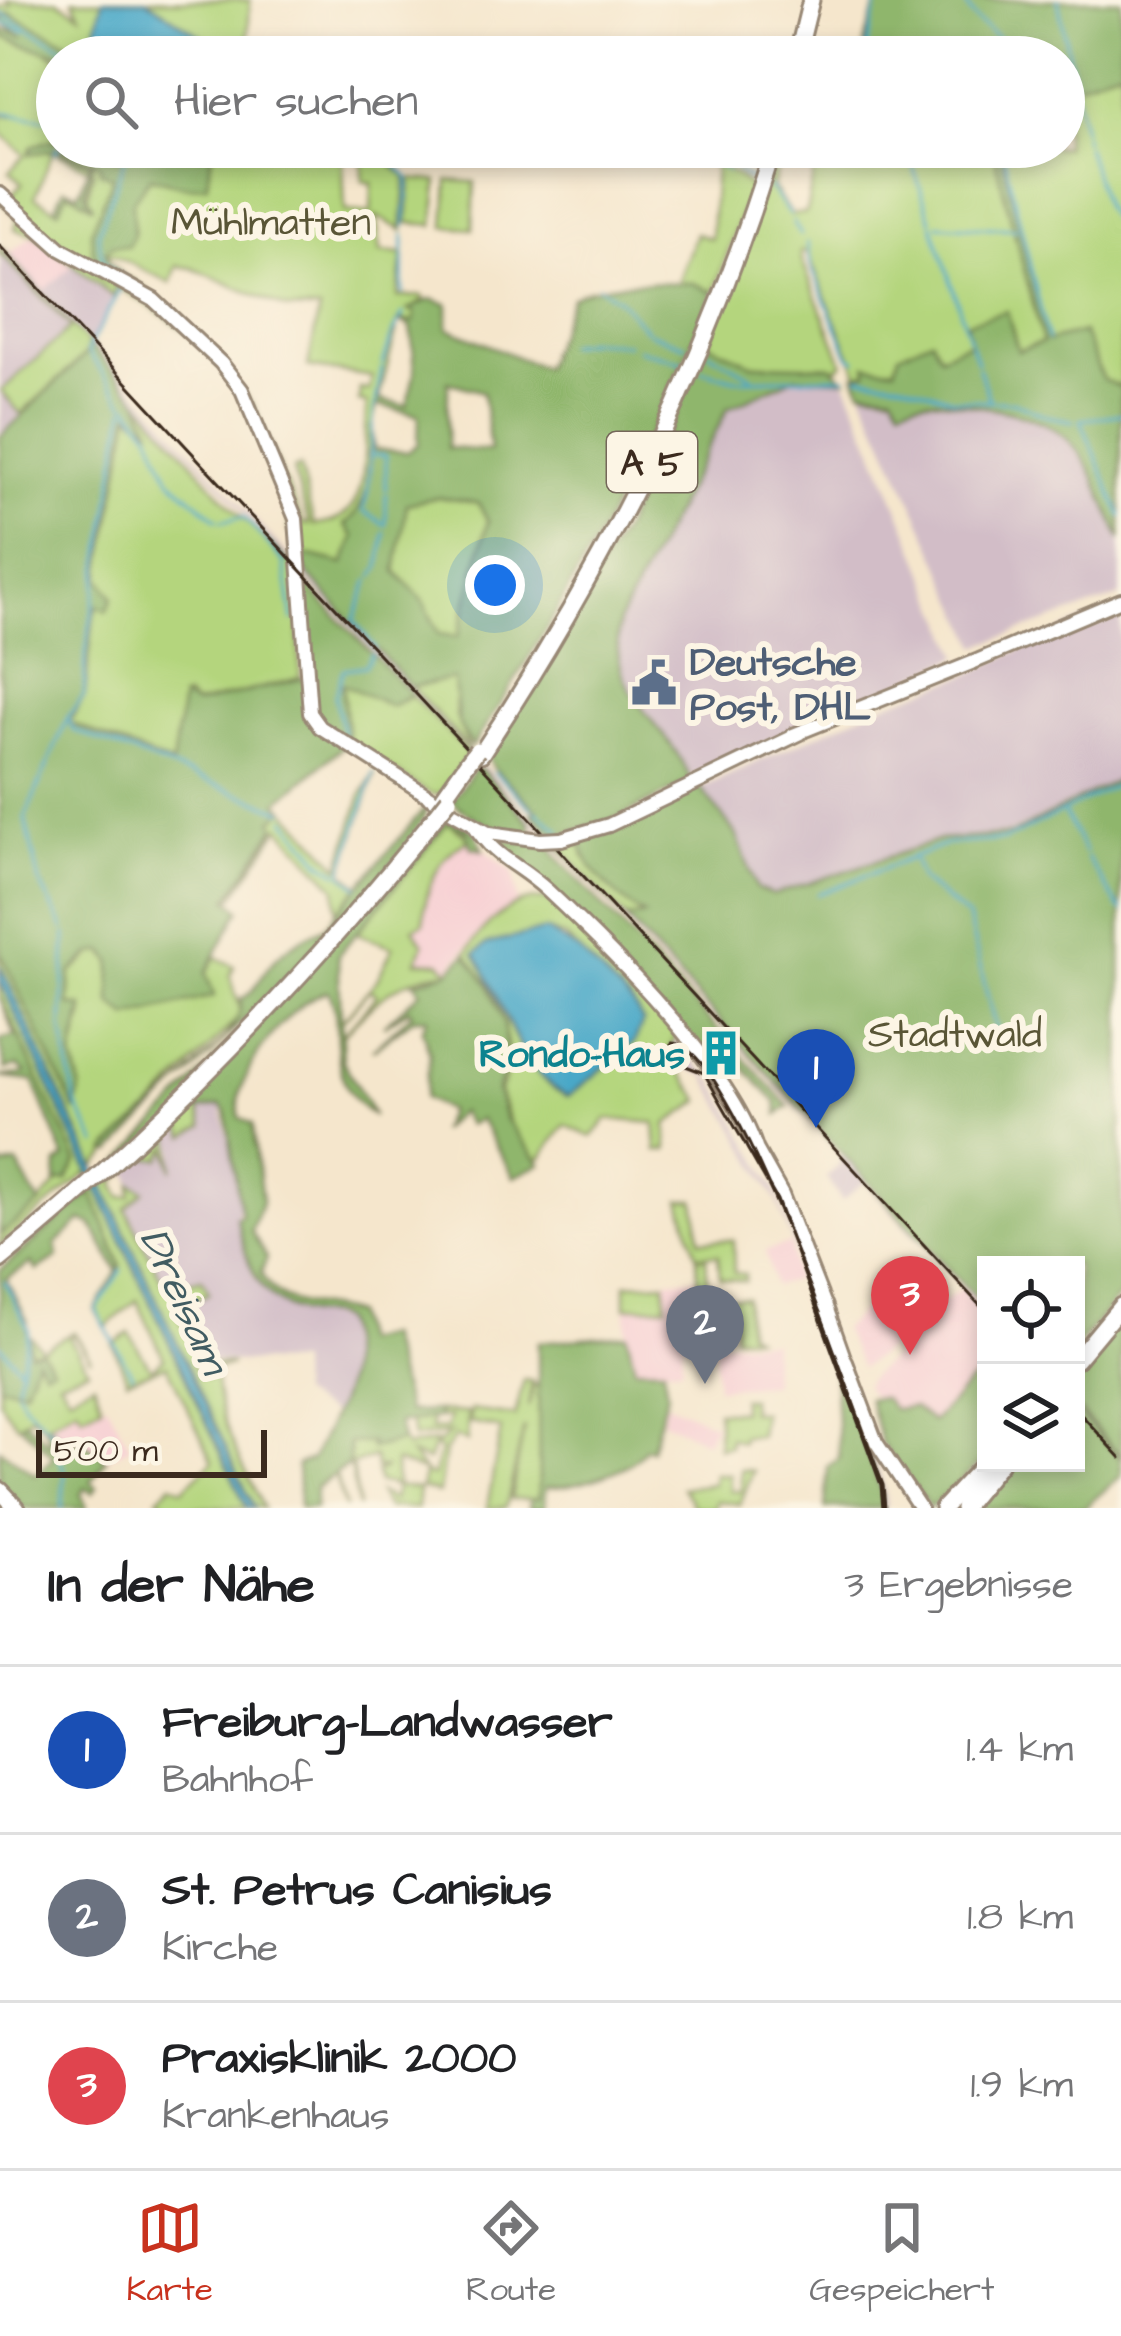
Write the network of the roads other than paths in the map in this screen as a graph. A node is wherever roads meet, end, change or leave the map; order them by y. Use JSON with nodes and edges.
{"nodes":[{"id":1,"x":807,"y":0,"type":"edge"},
{"id":2,"x":799,"y":36,"type":"edge"},
{"id":3,"x":763,"y":168,"type":"edge"},
{"id":4,"x":0,"y":194,"type":"edge"},
{"id":5,"x":1121,"y":600,"type":"edge"},
{"id":6,"x":441,"y":804,"type":"junction"},
{"id":7,"x":482,"y":834,"type":"junction"},
{"id":8,"x":0,"y":1256,"type":"edge"},
{"id":9,"x":1121,"y":1302,"type":"edge"},
{"id":10,"x":1085,"y":1345,"type":"edge"},
{"id":11,"x":985,"y":1472,"type":"edge"},
{"id":12,"x":989,"y":1472,"type":"edge"},
{"id":13,"x":992,"y":1472,"type":"edge"},
{"id":14,"x":0,"y":1494,"type":"edge"},
{"id":15,"x":919,"y":1507,"type":"edge"},
{"id":16,"x":13,"y":1508,"type":"edge"},
{"id":17,"x":943,"y":1508,"type":"edge"},
{"id":18,"x":960,"y":1508,"type":"edge"},
{"id":19,"x":976,"y":1508,"type":"edge"}],
"edges":[{"from":1,"to":2,"type":"highway"},
{"from":3,"to":6,"type":"highway","number":"A 5"},
{"from":4,"to":6,"type":"main road"},
{"from":5,"to":7,"type":"main road","bridge":true},
{"from":6,"to":7,"type":"main road"},
{"from":6,"to":8,"type":"highway","number":"A 5"},
{"from":7,"to":15,"type":"main road"},
{"from":9,"to":10,"type":"highway"},
{"from":11,"to":17,"type":"highway"},
{"from":12,"to":18,"type":"highway"},
{"from":13,"to":19,"type":"highway"},
{"from":14,"to":16,"type":"highway"}]}
